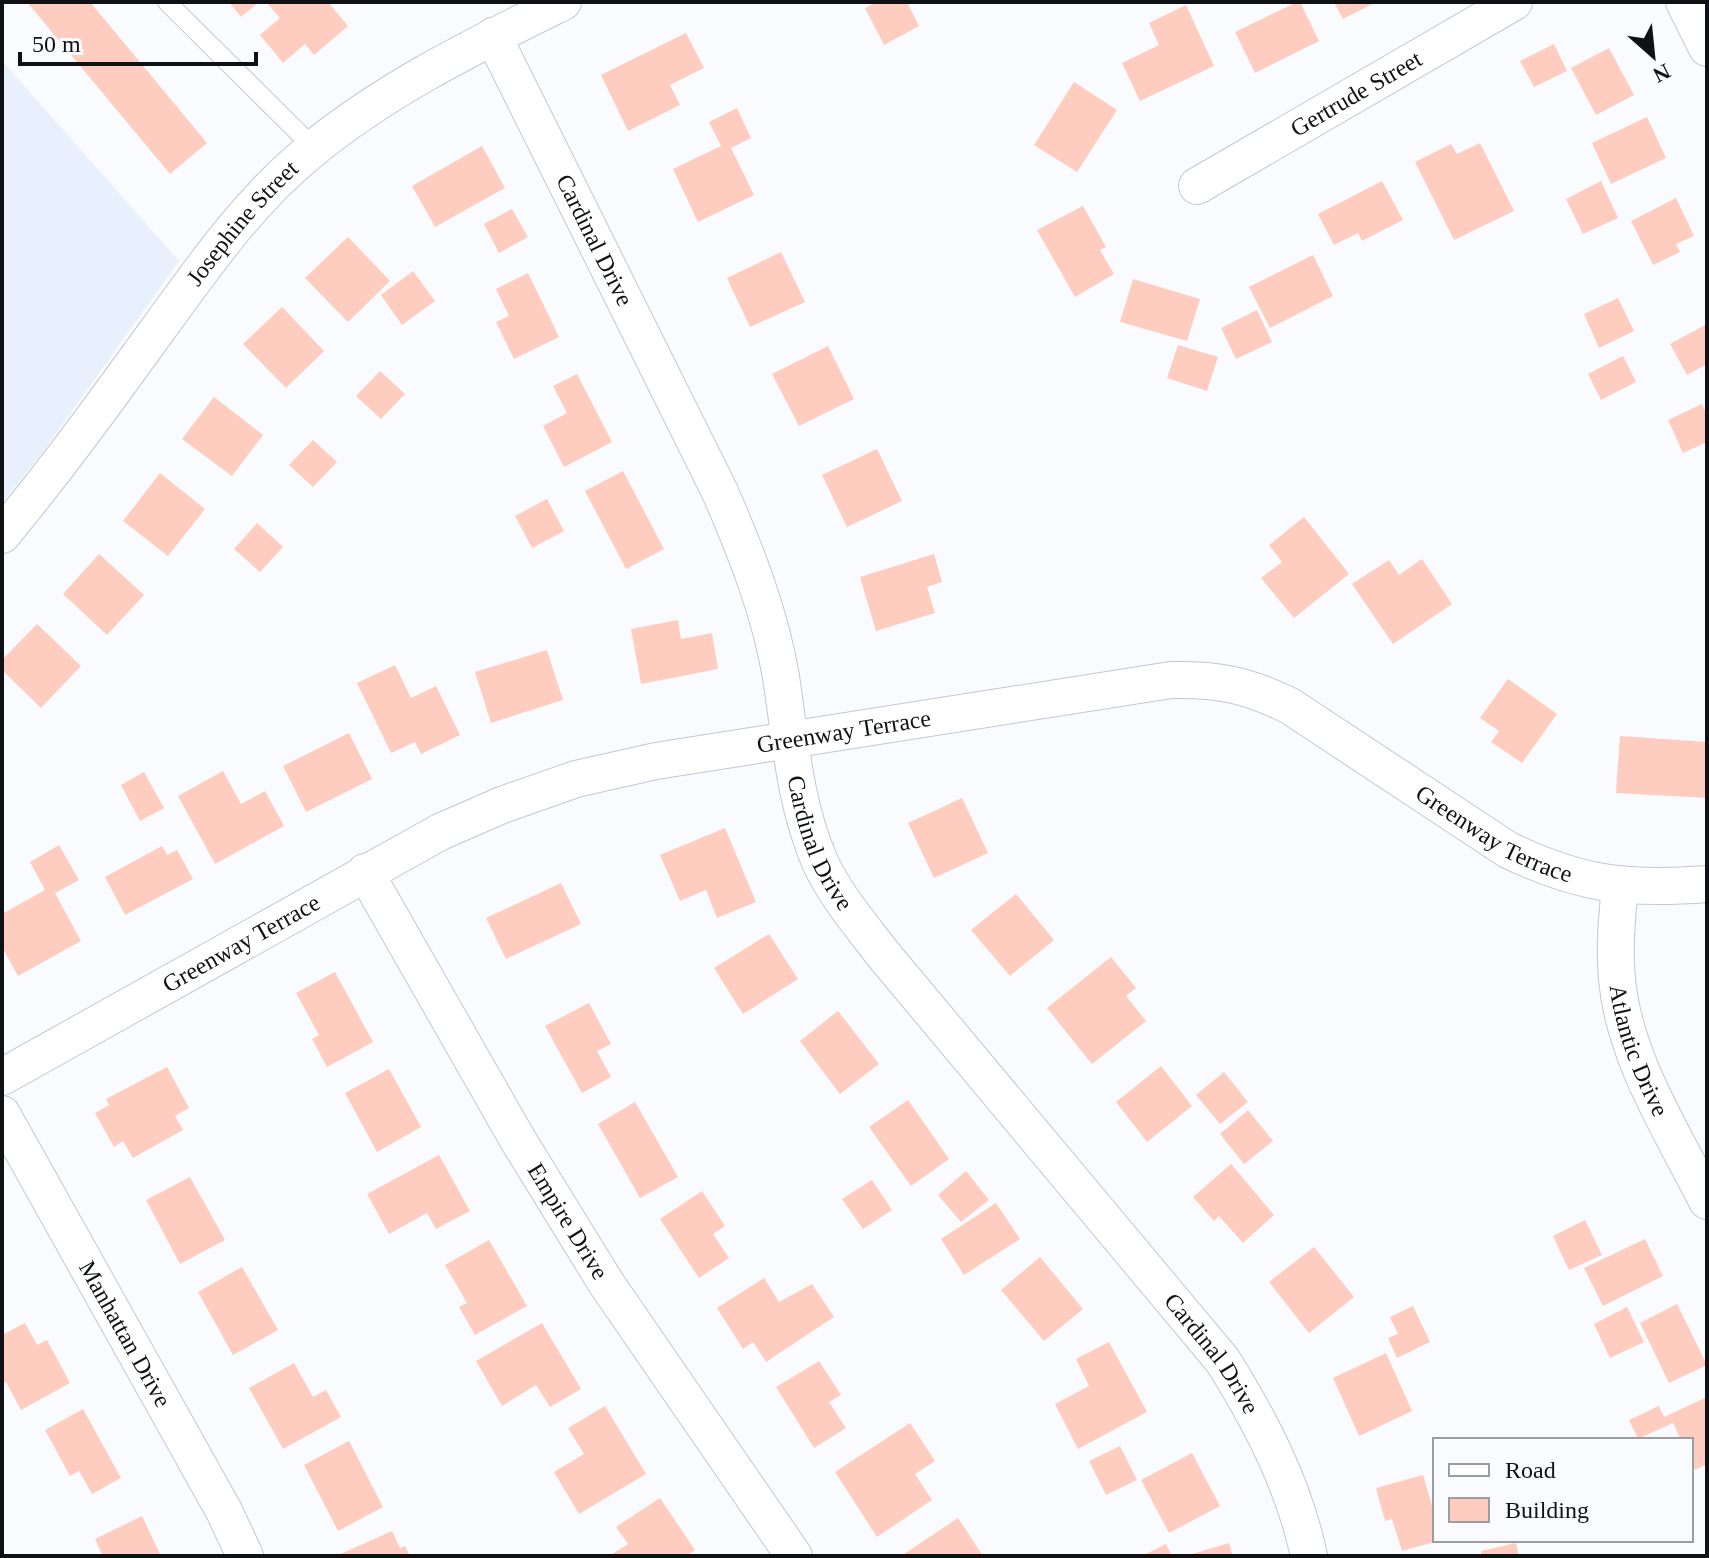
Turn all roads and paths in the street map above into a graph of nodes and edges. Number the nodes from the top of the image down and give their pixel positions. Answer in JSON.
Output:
{"nodes":[{"id":1,"x":167,"y":2,"type":"edge"},
{"id":2,"x":563,"y":2,"type":"edge"},
{"id":3,"x":1514,"y":2,"type":"edge"},
{"id":4,"x":1684,"y":2,"type":"edge"},
{"id":5,"x":524,"y":11,"type":"edge"},
{"id":6,"x":493,"y":36,"type":"junction"},
{"id":7,"x":1707,"y":48,"type":"edge"},
{"id":8,"x":314,"y":148,"type":"junction"},
{"id":9,"x":1197,"y":186,"type":"dead end"},
{"id":10,"x":2,"y":535,"type":"edge"},
{"id":11,"x":788,"y":740,"type":"junction"},
{"id":12,"x":365,"y":872,"type":"junction"},
{"id":13,"x":1707,"y":884,"type":"edge"},
{"id":14,"x":1620,"y":886,"type":"junction"},
{"id":15,"x":2,"y":1077,"type":"edge"},
{"id":16,"x":2,"y":1114,"type":"edge"},
{"id":17,"x":1707,"y":1201,"type":"edge"},
{"id":18,"x":245,"y":1556,"type":"edge"},
{"id":19,"x":794,"y":1556,"type":"edge"},
{"id":20,"x":1309,"y":1556,"type":"edge"}],
"edges":[{"from":1,"to":8,"type":"lane"},
{"from":2,"to":5,"type":"street","name":"Josephine Street"},
{"from":3,"to":9,"type":"street","name":"Gertrude Street"},
{"from":4,"to":7,"type":"street"},
{"from":5,"to":6,"type":"street","name":"Josephine Street"},
{"from":6,"to":8,"type":"street","name":"Josephine Street"},
{"from":6,"to":11,"type":"street","name":"Cardinal Drive"},
{"from":8,"to":10,"type":"street","name":"Josephine Street"},
{"from":11,"to":12,"type":"street","name":"Greenway Terrace"},
{"from":11,"to":14,"type":"street","name":"Greenway Terrace"},
{"from":11,"to":20,"type":"street","name":"Cardinal Drive"},
{"from":12,"to":15,"type":"street","name":"Greenway Terrace"},
{"from":12,"to":19,"type":"street","name":"Empire Drive"},
{"from":13,"to":14,"type":"street","name":"Greenway Terrace"},
{"from":14,"to":17,"type":"street","name":"Atlantic Drive"},
{"from":16,"to":18,"type":"street","name":"Manhattan Drive"}]}
